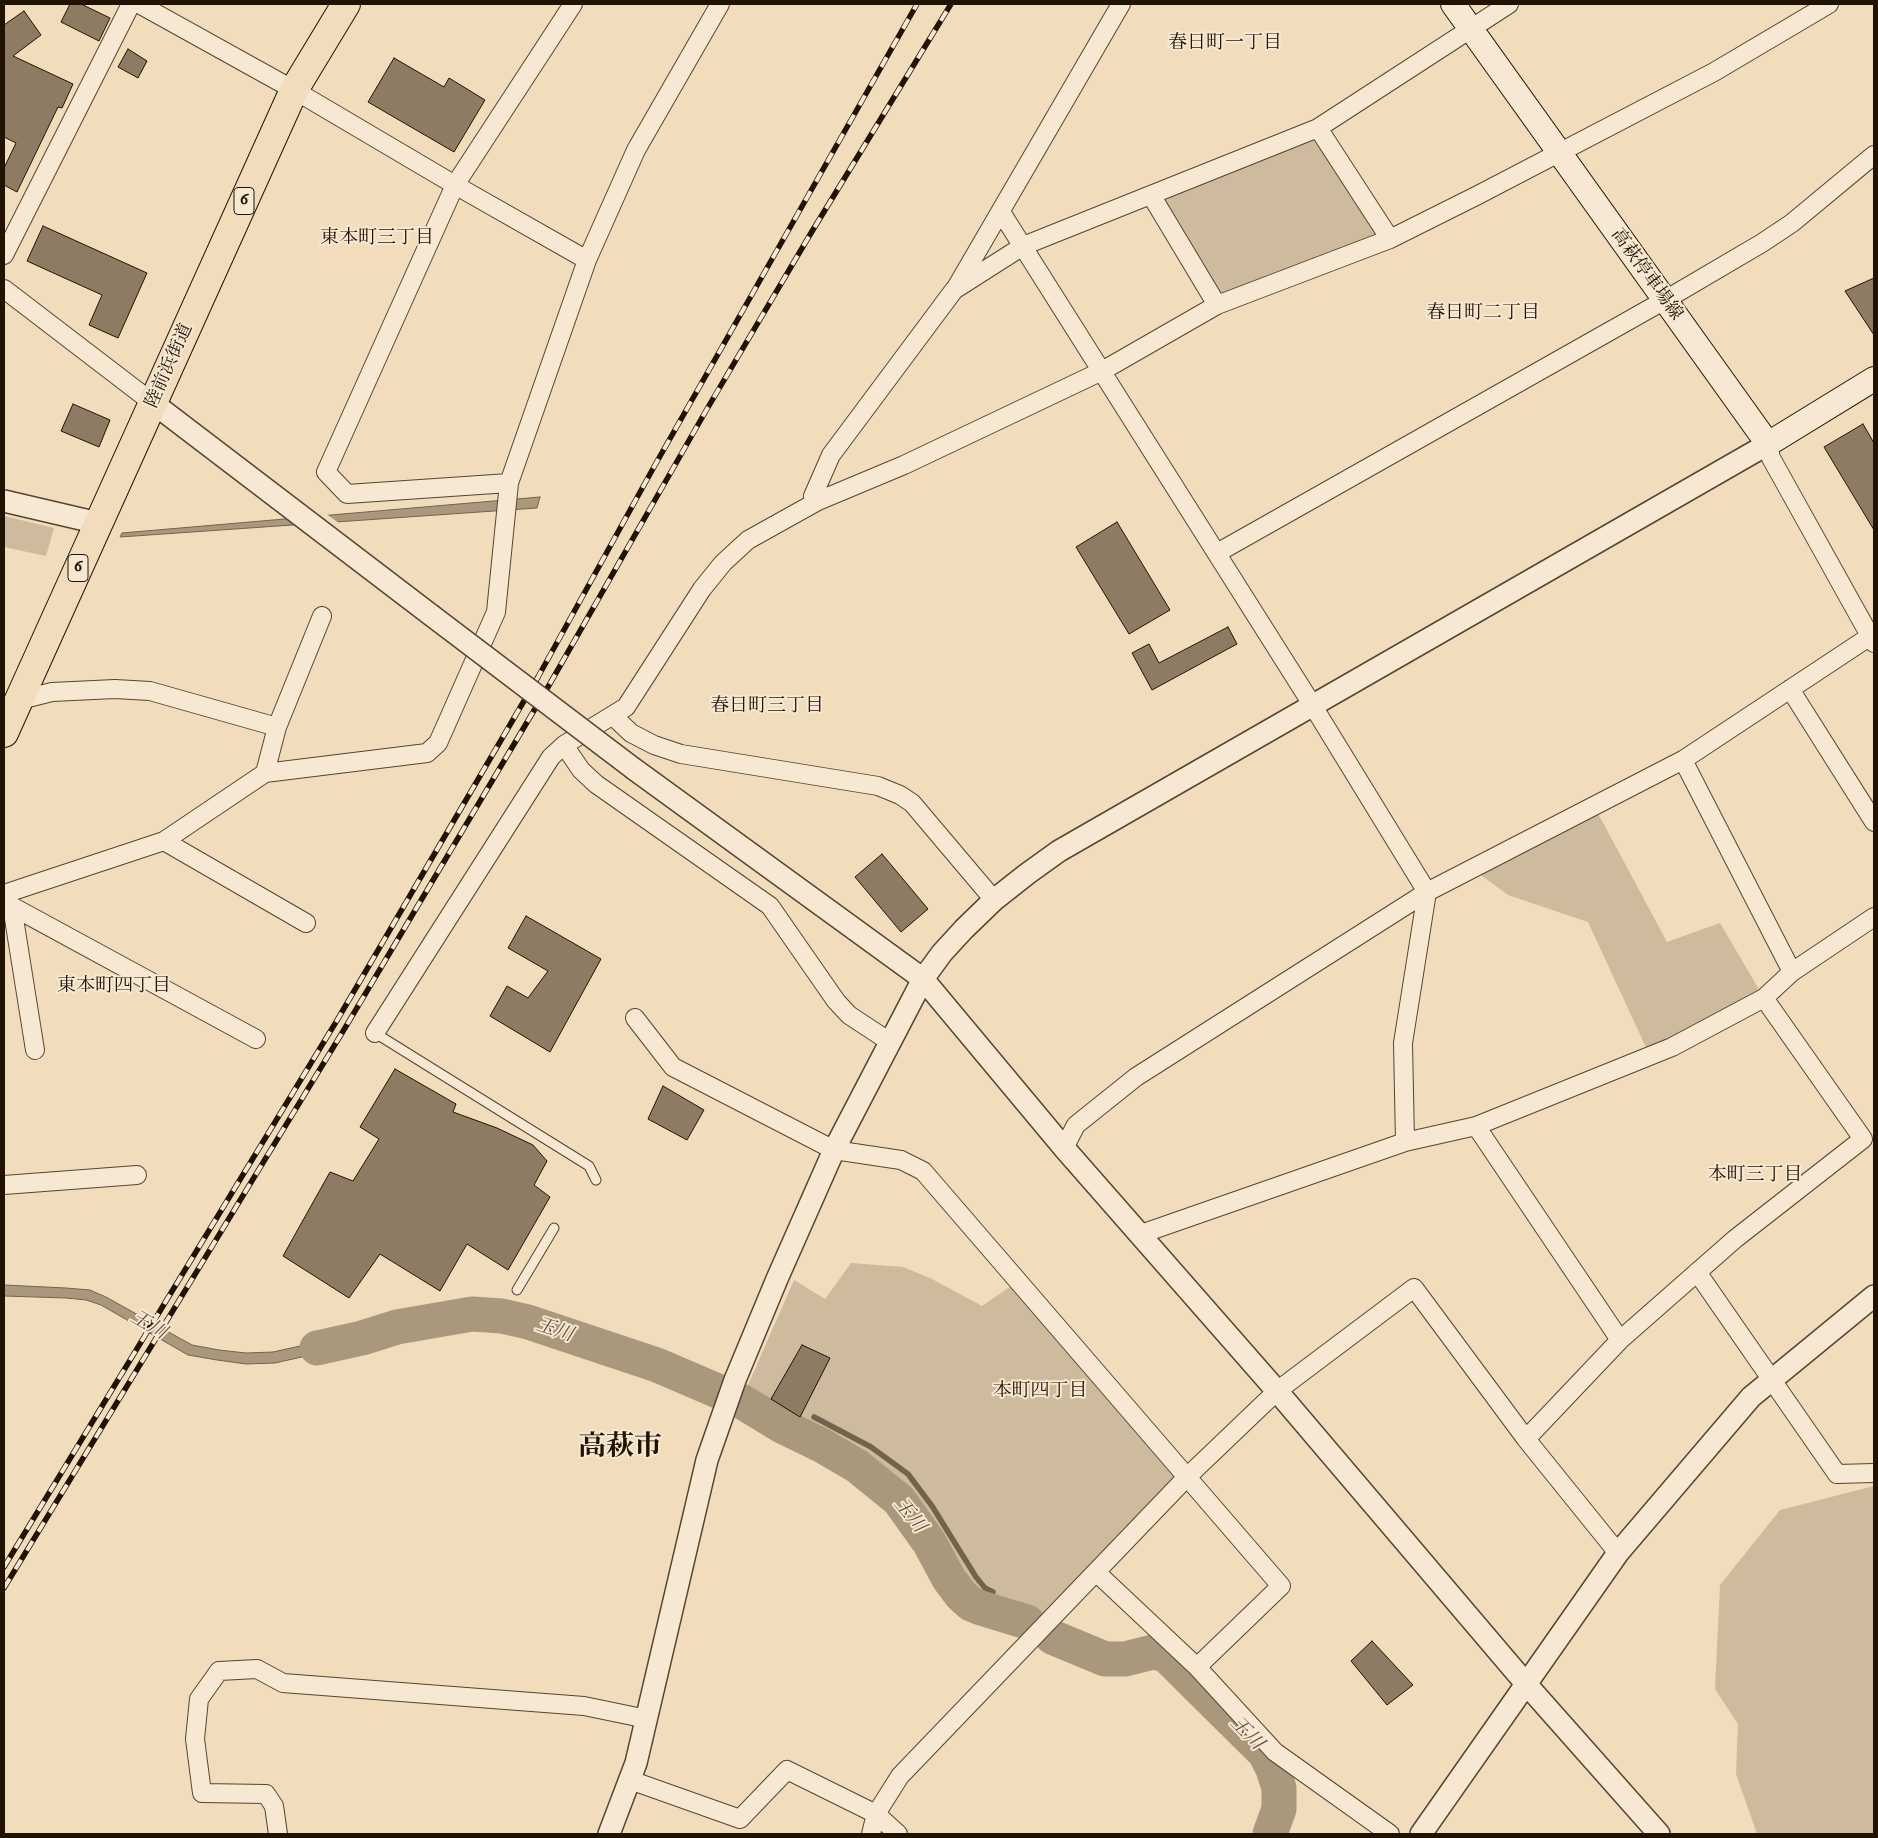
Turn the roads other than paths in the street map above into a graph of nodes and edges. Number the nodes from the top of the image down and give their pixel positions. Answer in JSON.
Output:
{"nodes":[{"id":1,"x":131,"y":4,"type":"edge"},
{"id":2,"x":139,"y":4,"type":"edge"},
{"id":3,"x":346,"y":4,"type":"edge"},
{"id":4,"x":573,"y":4,"type":"edge"},
{"id":5,"x":1121,"y":4,"type":"edge"},
{"id":6,"x":1453,"y":4,"type":"edge"},
{"id":7,"x":1509,"y":4,"type":"edge"},
{"id":8,"x":1829,"y":4,"type":"edge"},
{"id":9,"x":716,"y":5,"type":"edge"},
{"id":10,"x":1471,"y":28,"type":"junction"},
{"id":11,"x":294,"y":90,"type":"junction"},
{"id":12,"x":1318,"y":128,"type":"junction"},
{"id":13,"x":1559,"y":154,"type":"junction"},
{"id":14,"x":1874,"y":155,"type":"edge"},
{"id":15,"x":455,"y":185,"type":"junction"},
{"id":16,"x":1151,"y":195,"type":"junction"},
{"id":17,"x":1001,"y":212,"type":"junction"},
{"id":18,"x":1390,"y":239,"type":"junction"},
{"id":19,"x":1023,"y":246,"type":"junction"},
{"id":20,"x":4,"y":254,"type":"edge"},
{"id":21,"x":587,"y":260,"type":"junction"},
{"id":22,"x":4,"y":289,"type":"edge"},
{"id":23,"x":954,"y":290,"type":"junction"},
{"id":24,"x":1665,"y":300,"type":"junction"},
{"id":25,"x":1217,"y":305,"type":"junction"},
{"id":26,"x":1102,"y":371,"type":"junction"},
{"id":27,"x":1874,"y":379,"type":"edge"},
{"id":28,"x":153,"y":403,"type":"junction"},
{"id":29,"x":1768,"y":444,"type":"junction"},
{"id":30,"x":509,"y":483,"type":"junction"},
{"id":31,"x":4,"y":501,"type":"edge"},
{"id":32,"x":818,"y":501,"type":"junction"},
{"id":33,"x":98,"y":523,"type":"junction"},
{"id":34,"x":1217,"y":553,"type":"junction"},
{"id":35,"x":322,"y":616,"type":"dead end"},
{"id":36,"x":1872,"y":640,"type":"edge"},
{"id":37,"x":1790,"y":690,"type":"junction"},
{"id":38,"x":10,"y":702,"type":"edge"},
{"id":39,"x":1313,"y":706,"type":"junction"},
{"id":40,"x":613,"y":716,"type":"junction"},
{"id":41,"x":278,"y":727,"type":"junction"},
{"id":42,"x":4,"y":733,"type":"edge"},
{"id":43,"x":564,"y":745,"type":"junction"},
{"id":44,"x":1683,"y":760,"type":"junction"},
{"id":45,"x":265,"y":773,"type":"junction"},
{"id":46,"x":1874,"y":822,"type":"edge"},
{"id":47,"x":164,"y":841,"type":"junction"},
{"id":48,"x":1427,"y":892,"type":"junction"},
{"id":49,"x":994,"y":900,"type":"junction"},
{"id":50,"x":7,"y":901,"type":"edge"},
{"id":51,"x":1874,"y":917,"type":"edge"},
{"id":52,"x":306,"y":923,"type":"dead end"},
{"id":53,"x":1792,"y":972,"type":"junction"},
{"id":54,"x":923,"y":980,"type":"junction"},
{"id":55,"x":1764,"y":998,"type":"junction"},
{"id":56,"x":635,"y":1018,"type":"dead end"},
{"id":57,"x":375,"y":1033,"type":"joint"},
{"id":58,"x":256,"y":1040,"type":"dead end"},
{"id":59,"x":890,"y":1042,"type":"junction"},
{"id":60,"x":35,"y":1050,"type":"dead end"},
{"id":61,"x":1476,"y":1126,"type":"junction"},
{"id":62,"x":1405,"y":1142,"type":"junction"},
{"id":63,"x":1064,"y":1148,"type":"junction"},
{"id":64,"x":834,"y":1150,"type":"junction"},
{"id":65,"x":137,"y":1175,"type":"dead end"},
{"id":66,"x":596,"y":1180,"type":"dead end"},
{"id":67,"x":4,"y":1185,"type":"edge"},
{"id":68,"x":554,"y":1228,"type":"dead end"},
{"id":69,"x":1141,"y":1234,"type":"junction"},
{"id":70,"x":1697,"y":1272,"type":"junction"},
{"id":71,"x":517,"y":1290,"type":"dead end"},
{"id":72,"x":1874,"y":1296,"type":"edge"},
{"id":73,"x":1620,"y":1340,"type":"junction"},
{"id":74,"x":1771,"y":1380,"type":"junction"},
{"id":75,"x":1277,"y":1391,"type":"junction"},
{"id":76,"x":1526,"y":1439,"type":"junction"},
{"id":77,"x":1874,"y":1473,"type":"edge"},
{"id":78,"x":1187,"y":1477,"type":"junction"},
{"id":79,"x":1618,"y":1554,"type":"junction"},
{"id":80,"x":1097,"y":1573,"type":"junction"},
{"id":81,"x":1197,"y":1667,"type":"junction"},
{"id":82,"x":1527,"y":1684,"type":"junction"},
{"id":83,"x":647,"y":1718,"type":"junction"},
{"id":84,"x":630,"y":1780,"type":"junction"},
{"id":85,"x":876,"y":1814,"type":"junction"},
{"id":86,"x":278,"y":1834,"type":"edge"},
{"id":87,"x":609,"y":1834,"type":"edge"},
{"id":88,"x":871,"y":1834,"type":"edge"},
{"id":89,"x":898,"y":1834,"type":"edge"},
{"id":90,"x":1390,"y":1834,"type":"edge"},
{"id":91,"x":1421,"y":1834,"type":"edge"},
{"id":92,"x":1659,"y":1834,"type":"edge"}],
"edges":[{"from":1,"to":20,"type":"street"},
{"from":2,"to":11,"type":"street"},
{"from":3,"to":11,"type":"highway","name":"陸前浜街道","number":"6"},
{"from":4,"to":15,"type":"street"},
{"from":5,"to":17,"type":"street"},
{"from":6,"to":10,"type":"main road","name":"高萩停車場線"},
{"from":7,"to":10,"type":"street"},
{"from":8,"to":13,"type":"street"},
{"from":9,"to":21,"type":"street"},
{"from":10,"to":12,"type":"street"},
{"from":10,"to":13,"type":"main road","name":"高萩停車場線"},
{"from":11,"to":15,"type":"street"},
{"from":11,"to":28,"type":"highway","name":"陸前浜街道","number":"6"},
{"from":12,"to":16,"type":"street"},
{"from":12,"to":18,"type":"street"},
{"from":13,"to":18,"type":"street"},
{"from":13,"to":24,"type":"main road","name":"高萩停車場線"},
{"from":14,"to":24,"type":"street"},
{"from":15,"to":21,"type":"street"},
{"from":15,"to":30,"type":"street"},
{"from":16,"to":19,"type":"street"},
{"from":16,"to":25,"type":"street"},
{"from":17,"to":19,"type":"street"},
{"from":17,"to":23,"type":"street"},
{"from":18,"to":25,"type":"street"},
{"from":19,"to":23,"type":"street"},
{"from":19,"to":26,"type":"street"},
{"from":21,"to":30,"type":"street"},
{"from":22,"to":28,"type":"street"},
{"from":23,"to":32,"type":"street"},
{"from":24,"to":29,"type":"main road","name":"高萩停車場線"},
{"from":24,"to":34,"type":"street"},
{"from":25,"to":26,"type":"street"},
{"from":26,"to":32,"type":"street"},
{"from":26,"to":34,"type":"street"},
{"from":27,"to":29,"type":"main road"},
{"from":28,"to":33,"type":"highway","name":"陸前浜街道","number":"6"},
{"from":28,"to":54,"type":"street","bridge":true},
{"from":29,"to":36,"type":"street"},
{"from":29,"to":39,"type":"street"},
{"from":30,"to":45,"type":"street"},
{"from":31,"to":33,"type":"street"},
{"from":32,"to":40,"type":"street"},
{"from":33,"to":38,"type":"highway","name":"陸前浜街道","number":"6"},
{"from":34,"to":39,"type":"street"},
{"from":35,"to":41,"type":"street"},
{"from":36,"to":37,"type":"street"},
{"from":37,"to":44,"type":"street"},
{"from":37,"to":46,"type":"street"},
{"from":38,"to":41,"type":"street"},
{"from":38,"to":42,"type":"highway","name":"陸前浜街道","number":"6"},
{"from":39,"to":48,"type":"street"},
{"from":39,"to":49,"type":"street"},
{"from":40,"to":43,"type":"street"},
{"from":40,"to":49,"type":"street"},
{"from":41,"to":45,"type":"street"},
{"from":43,"to":57,"type":"street"},
{"from":43,"to":59,"type":"street"},
{"from":44,"to":48,"type":"street"},
{"from":44,"to":53,"type":"street"},
{"from":45,"to":47,"type":"street"},
{"from":47,"to":50,"type":"street"},
{"from":47,"to":52,"type":"street"},
{"from":48,"to":62,"type":"street"},
{"from":48,"to":63,"type":"street"},
{"from":49,"to":54,"type":"street"},
{"from":50,"to":58,"type":"street"},
{"from":50,"to":60,"type":"street"},
{"from":51,"to":53,"type":"street"},
{"from":53,"to":55,"type":"street"},
{"from":54,"to":59,"type":"street"},
{"from":54,"to":63,"type":"street"},
{"from":55,"to":61,"type":"street"},
{"from":55,"to":70,"type":"street"},
{"from":56,"to":64,"type":"street"},
{"from":57,"to":66,"type":"lane"},
{"from":59,"to":64,"type":"street"},
{"from":61,"to":62,"type":"street"},
{"from":61,"to":73,"type":"street"},
{"from":62,"to":69,"type":"street"},
{"from":63,"to":69,"type":"street"},
{"from":64,"to":78,"type":"street"},
{"from":64,"to":83,"type":"street"},
{"from":65,"to":67,"type":"street"},
{"from":68,"to":71,"type":"lane"},
{"from":69,"to":75,"type":"street"},
{"from":70,"to":73,"type":"street"},
{"from":70,"to":74,"type":"street"},
{"from":72,"to":74,"type":"street"},
{"from":73,"to":76,"type":"street"},
{"from":74,"to":77,"type":"street"},
{"from":74,"to":79,"type":"street"},
{"from":75,"to":76,"type":"street"},
{"from":75,"to":78,"type":"street"},
{"from":75,"to":82,"type":"street"},
{"from":76,"to":79,"type":"street"},
{"from":78,"to":80,"type":"street"},
{"from":78,"to":81,"type":"street"},
{"from":79,"to":82,"type":"street"},
{"from":80,"to":81,"type":"street"},
{"from":80,"to":85,"type":"street"},
{"from":81,"to":90,"type":"street"},
{"from":82,"to":91,"type":"street"},
{"from":82,"to":92,"type":"street"},
{"from":83,"to":84,"type":"street"},
{"from":83,"to":86,"type":"street"},
{"from":84,"to":85,"type":"street"},
{"from":84,"to":87,"type":"street"},
{"from":85,"to":88,"type":"street"},
{"from":85,"to":89,"type":"street"}]}
